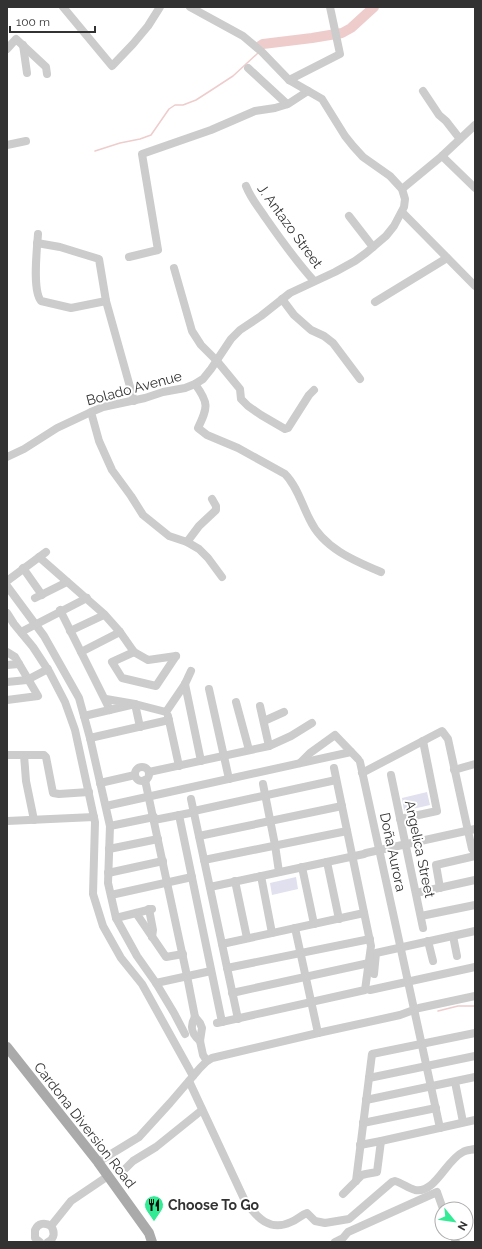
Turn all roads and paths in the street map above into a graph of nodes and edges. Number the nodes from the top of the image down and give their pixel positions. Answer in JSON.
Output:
{"nodes":[{"id":1,"x":63,"y":7,"type":"edge"},
{"id":2,"x":160,"y":7,"type":"edge"},
{"id":3,"x":190,"y":7,"type":"edge"},
{"id":4,"x":330,"y":7,"type":"edge"},
{"id":5,"x":23,"y":45,"type":"junction"},
{"id":6,"x":7,"y":49,"type":"edge"},
{"id":7,"x":248,"y":68,"type":"dead end"},
{"id":8,"x":27,"y":73,"type":"dead end"},
{"id":9,"x":47,"y":74,"type":"dead end"},
{"id":10,"x":289,"y":80,"type":"junction"},
{"id":11,"x":308,"y":91,"type":"junction"},
{"id":12,"x":423,"y":91,"type":"dead end"},
{"id":13,"x":286,"y":104,"type":"junction"},
{"id":14,"x":475,"y":125,"type":"edge"},
{"id":15,"x":460,"y":139,"type":"junction"},
{"id":16,"x":26,"y":141,"type":"dead end"},
{"id":17,"x":7,"y":144,"type":"edge"},
{"id":18,"x":442,"y":156,"type":"junction"},
{"id":19,"x":246,"y":186,"type":"dead end"},
{"id":20,"x":402,"y":188,"type":"junction"},
{"id":21,"x":475,"y":188,"type":"edge"},
{"id":22,"x":402,"y":212,"type":"junction"},
{"id":23,"x":350,"y":216,"type":"dead end"},
{"id":24,"x":38,"y":234,"type":"dead end"},
{"id":25,"x":37,"y":243,"type":"junction"},
{"id":26,"x":373,"y":247,"type":"junction"},
{"id":27,"x":129,"y":257,"type":"dead end"},
{"id":28,"x":447,"y":258,"type":"junction"},
{"id":29,"x":174,"y":268,"type":"dead end"},
{"id":30,"x":314,"y":281,"type":"junction"},
{"id":31,"x":475,"y":286,"type":"edge"},
{"id":32,"x":282,"y":299,"type":"junction"},
{"id":33,"x":106,"y":301,"type":"junction"},
{"id":34,"x":375,"y":302,"type":"dead end"},
{"id":35,"x":217,"y":361,"type":"junction"},
{"id":36,"x":360,"y":379,"type":"dead end"},
{"id":37,"x":195,"y":384,"type":"junction"},
{"id":38,"x":314,"y":390,"type":"dead end"},
{"id":39,"x":134,"y":401,"type":"junction"},
{"id":40,"x":91,"y":412,"type":"junction"},
{"id":41,"x":7,"y":457,"type":"edge"},
{"id":42,"x":212,"y":499,"type":"dead end"},
{"id":43,"x":187,"y":542,"type":"junction"},
{"id":44,"x":24,"y":568,"type":"junction"},
{"id":45,"x":381,"y":572,"type":"dead end"},
{"id":46,"x":222,"y":577,"type":"dead end"},
{"id":47,"x":7,"y":581,"type":"edge"},
{"id":48,"x":68,"y":582,"type":"junction"},
{"id":49,"x":7,"y":586,"type":"edge"},
{"id":50,"x":86,"y":598,"type":"junction"},
{"id":51,"x":60,"y":610,"type":"junction"},
{"id":52,"x":7,"y":613,"type":"edge"},
{"id":53,"x":104,"y":615,"type":"junction"},
{"id":54,"x":35,"y":624,"type":"junction"},
{"id":55,"x":70,"y":631,"type":"junction"},
{"id":56,"x":21,"y":632,"type":"junction"},
{"id":57,"x":120,"y":632,"type":"junction"},
{"id":58,"x":7,"y":652,"type":"edge"},
{"id":59,"x":82,"y":652,"type":"junction"},
{"id":60,"x":134,"y":652,"type":"junction"},
{"id":61,"x":19,"y":664,"type":"junction"},
{"id":62,"x":7,"y":665,"type":"edge"},
{"id":63,"x":48,"y":669,"type":"junction"},
{"id":64,"x":191,"y":671,"type":"dead end"},
{"id":65,"x":27,"y":680,"type":"junction"},
{"id":66,"x":7,"y":682,"type":"edge"},
{"id":67,"x":185,"y":684,"type":"junction"},
{"id":68,"x":209,"y":689,"type":"dead end"},
{"id":69,"x":106,"y":699,"type":"junction"},
{"id":70,"x":7,"y":700,"type":"edge"},
{"id":71,"x":236,"y":702,"type":"dead end"},
{"id":72,"x":135,"y":704,"type":"junction"},
{"id":73,"x":260,"y":706,"type":"dead end"},
{"id":74,"x":110,"y":710,"type":"junction"},
{"id":75,"x":166,"y":712,"type":"junction"},
{"id":76,"x":284,"y":712,"type":"dead end"},
{"id":77,"x":84,"y":716,"type":"junction"},
{"id":78,"x":169,"y":720,"type":"junction"},
{"id":79,"x":264,"y":721,"type":"junction"},
{"id":80,"x":312,"y":723,"type":"dead end"},
{"id":81,"x":140,"y":727,"type":"junction"},
{"id":82,"x":90,"y":738,"type":"junction"},
{"id":83,"x":423,"y":741,"type":"junction"},
{"id":84,"x":270,"y":746,"type":"junction"},
{"id":85,"x":249,"y":750,"type":"junction"},
{"id":86,"x":351,"y":752,"type":"junction"},
{"id":87,"x":7,"y":755,"type":"edge"},
{"id":88,"x":24,"y":755,"type":"junction"},
{"id":89,"x":224,"y":756,"type":"junction"},
{"id":90,"x":201,"y":761,"type":"junction"},
{"id":91,"x":300,"y":764,"type":"junction"},
{"id":92,"x":475,"y":764,"type":"edge"},
{"id":93,"x":180,"y":766,"type":"junction"},
{"id":94,"x":334,"y":768,"type":"dead end"},
{"id":95,"x":454,"y":770,"type":"junction"},
{"id":96,"x":362,"y":774,"type":"junction"},
{"id":97,"x":135,"y":775,"type":"junction"},
{"id":98,"x":391,"y":775,"type":"dead end"},
{"id":99,"x":147,"y":776,"type":"junction"},
{"id":100,"x":229,"y":779,"type":"junction"},
{"id":101,"x":336,"y":780,"type":"junction"},
{"id":102,"x":100,"y":783,"type":"junction"},
{"id":103,"x":263,"y":784,"type":"dead end"},
{"id":104,"x":89,"y":792,"type":"junction"},
{"id":105,"x":265,"y":796,"type":"junction"},
{"id":106,"x":149,"y":797,"type":"junction"},
{"id":107,"x":191,"y":799,"type":"dead end"},
{"id":108,"x":106,"y":806,"type":"junction"},
{"id":109,"x":342,"y":806,"type":"junction"},
{"id":110,"x":192,"y":812,"type":"junction"},
{"id":111,"x":179,"y":815,"type":"junction"},
{"id":112,"x":94,"y":818,"type":"junction"},
{"id":113,"x":154,"y":819,"type":"junction"},
{"id":114,"x":400,"y":819,"type":"junction"},
{"id":115,"x":34,"y":820,"type":"junction"},
{"id":116,"x":7,"y":821,"type":"edge"},
{"id":117,"x":270,"y":821,"type":"junction"},
{"id":118,"x":110,"y":826,"type":"junction"},
{"id":119,"x":471,"y":830,"type":"edge"},
{"id":120,"x":347,"y":831,"type":"junction"},
{"id":121,"x":199,"y":836,"type":"junction"},
{"id":122,"x":158,"y":838,"type":"junction"},
{"id":123,"x":406,"y":844,"type":"junction"},
{"id":124,"x":275,"y":846,"type":"junction"},
{"id":125,"x":109,"y":849,"type":"junction"},
{"id":126,"x":379,"y":850,"type":"junction"},
{"id":127,"x":475,"y":852,"type":"edge"},
{"id":128,"x":352,"y":856,"type":"junction"},
{"id":129,"x":475,"y":856,"type":"edge"},
{"id":130,"x":204,"y":860,"type":"junction"},
{"id":131,"x":163,"y":861,"type":"junction"},
{"id":132,"x":327,"y":862,"type":"junction"},
{"id":133,"x":302,"y":867,"type":"junction"},
{"id":134,"x":279,"y":872,"type":"junction"},
{"id":135,"x":108,"y":873,"type":"junction"},
{"id":136,"x":261,"y":876,"type":"junction"},
{"id":137,"x":192,"y":877,"type":"junction"},
{"id":138,"x":475,"y":880,"type":"edge"},
{"id":139,"x":235,"y":881,"type":"junction"},
{"id":140,"x":167,"y":882,"type":"junction"},
{"id":141,"x":210,"y":887,"type":"junction"},
{"id":142,"x":440,"y":888,"type":"junction"},
{"id":143,"x":416,"y":893,"type":"junction"},
{"id":144,"x":111,"y":895,"type":"junction"},
{"id":145,"x":475,"y":905,"type":"edge"},
{"id":146,"x":136,"y":913,"type":"junction"},
{"id":147,"x":364,"y":913,"type":"junction"},
{"id":148,"x":421,"y":916,"type":"junction"},
{"id":149,"x":116,"y":918,"type":"junction"},
{"id":150,"x":339,"y":919,"type":"junction"},
{"id":151,"x":314,"y":924,"type":"junction"},
{"id":152,"x":295,"y":928,"type":"junction"},
{"id":153,"x":424,"y":928,"type":"dead end"},
{"id":154,"x":475,"y":931,"type":"edge"},
{"id":155,"x":272,"y":933,"type":"junction"},
{"id":156,"x":453,"y":936,"type":"junction"},
{"id":157,"x":152,"y":937,"type":"junction"},
{"id":158,"x":247,"y":938,"type":"junction"},
{"id":159,"x":370,"y":939,"type":"junction"},
{"id":160,"x":428,"y":941,"type":"junction"},
{"id":161,"x":222,"y":944,"type":"junction"},
{"id":162,"x":400,"y":947,"type":"junction"},
{"id":163,"x":300,"y":952,"type":"junction"},
{"id":164,"x":183,"y":954,"type":"junction"},
{"id":165,"x":457,"y":956,"type":"dead end"},
{"id":166,"x":433,"y":962,"type":"dead end"},
{"id":167,"x":369,"y":963,"type":"junction"},
{"id":168,"x":475,"y":966,"type":"edge"},
{"id":169,"x":227,"y":968,"type":"junction"},
{"id":170,"x":211,"y":971,"type":"junction"},
{"id":171,"x":374,"y":974,"type":"dead end"},
{"id":172,"x":187,"y":976,"type":"junction"},
{"id":173,"x":305,"y":977,"type":"junction"},
{"id":174,"x":408,"y":981,"type":"junction"},
{"id":175,"x":156,"y":983,"type":"junction"},
{"id":176,"x":370,"y":990,"type":"dead end"},
{"id":177,"x":232,"y":993,"type":"junction"},
{"id":178,"x":475,"y":996,"type":"edge"},
{"id":179,"x":311,"y":1002,"type":"junction"},
{"id":180,"x":415,"y":1010,"type":"junction"},
{"id":181,"x":238,"y":1019,"type":"junction"},
{"id":182,"x":318,"y":1033,"type":"junction"},
{"id":183,"x":475,"y":1033,"type":"edge"},
{"id":184,"x":185,"y":1034,"type":"dead end"},
{"id":185,"x":422,"y":1044,"type":"junction"},
{"id":186,"x":7,"y":1047,"type":"edge"},
{"id":187,"x":475,"y":1056,"type":"edge"},
{"id":188,"x":206,"y":1061,"type":"junction"},
{"id":189,"x":427,"y":1067,"type":"junction"},
{"id":190,"x":475,"y":1077,"type":"edge"},
{"id":191,"x":191,"y":1078,"type":"junction"},
{"id":192,"x":368,"y":1078,"type":"junction"},
{"id":193,"x":454,"y":1082,"type":"junction"},
{"id":194,"x":432,"y":1087,"type":"junction"},
{"id":195,"x":366,"y":1100,"type":"junction"},
{"id":196,"x":436,"y":1108,"type":"junction"},
{"id":197,"x":202,"y":1110,"type":"junction"},
{"id":198,"x":475,"y":1120,"type":"edge"},
{"id":199,"x":463,"y":1122,"type":"junction"},
{"id":200,"x":363,"y":1123,"type":"junction"},
{"id":201,"x":440,"y":1128,"type":"junction"},
{"id":202,"x":381,"y":1141,"type":"junction"},
{"id":203,"x":360,"y":1145,"type":"junction"},
{"id":204,"x":475,"y":1149,"type":"edge"},
{"id":205,"x":98,"y":1162,"type":"junction"},
{"id":206,"x":122,"y":1172,"type":"dead end"},
{"id":207,"x":108,"y":1176,"type":"junction"},
{"id":208,"x":356,"y":1182,"type":"junction"},
{"id":209,"x":343,"y":1194,"type":"dead end"},
{"id":210,"x":440,"y":1201,"type":"edge"},
{"id":211,"x":51,"y":1226,"type":"junction"},
{"id":212,"x":344,"y":1240,"type":"edge"},
{"id":213,"x":40,"y":1242,"type":"edge"},
{"id":214,"x":48,"y":1242,"type":"edge"},
{"id":215,"x":152,"y":1242,"type":"edge"},
{"id":216,"x":335,"y":1242,"type":"edge"}],
"edges":[{"from":1,"to":2,"type":"street"},
{"from":3,"to":10,"type":"street"},
{"from":4,"to":10,"type":"street"},
{"from":5,"to":6,"type":"street"},
{"from":5,"to":8,"type":"street"},
{"from":5,"to":9,"type":"street"},
{"from":7,"to":13,"type":"street"},
{"from":10,"to":11,"type":"street"},
{"from":11,"to":13,"type":"street"},
{"from":11,"to":20,"type":"street"},
{"from":12,"to":15,"type":"street"},
{"from":13,"to":27,"type":"street"},
{"from":14,"to":15,"type":"street"},
{"from":15,"to":18,"type":"street"},
{"from":16,"to":17,"type":"street"},
{"from":18,"to":20,"type":"street"},
{"from":18,"to":21,"type":"street"},
{"from":19,"to":30,"type":"street","name":"J. Antazo Street"},
{"from":20,"to":22,"type":"street","name":"Bolado Avenue"},
{"from":22,"to":26,"type":"street","name":"Bolado Avenue"},
{"from":22,"to":28,"type":"street"},
{"from":23,"to":26,"type":"street"},
{"from":24,"to":25,"type":"street"},
{"from":25,"to":33,"type":"street"},
{"from":25,"to":33,"type":"street"},
{"from":26,"to":30,"type":"street","name":"Bolado Avenue"},
{"from":28,"to":31,"type":"street"},
{"from":28,"to":34,"type":"street"},
{"from":29,"to":35,"type":"street"},
{"from":30,"to":32,"type":"street","name":"Bolado Avenue"},
{"from":32,"to":35,"type":"street","name":"Bolado Avenue"},
{"from":32,"to":36,"type":"street"},
{"from":33,"to":39,"type":"street"},
{"from":35,"to":37,"type":"street","name":"Bolado Avenue"},
{"from":35,"to":38,"type":"street"},
{"from":37,"to":39,"type":"street","name":"Bolado Avenue"},
{"from":37,"to":45,"type":"street"},
{"from":39,"to":40,"type":"street","name":"Bolado Avenue"},
{"from":40,"to":41,"type":"street","name":"Bolado Avenue"},
{"from":40,"to":43,"type":"street"},
{"from":42,"to":43,"type":"street"},
{"from":43,"to":46,"type":"street"},
{"from":44,"to":47,"type":"street"},
{"from":44,"to":48,"type":"street"},
{"from":44,"to":48,"type":"street"},
{"from":48,"to":50,"type":"street"},
{"from":49,"to":54,"type":"street"},
{"from":50,"to":51,"type":"street"},
{"from":50,"to":53,"type":"street"},
{"from":51,"to":54,"type":"street"},
{"from":51,"to":55,"type":"street"},
{"from":52,"to":56,"type":"street"},
{"from":53,"to":55,"type":"street"},
{"from":53,"to":57,"type":"street"},
{"from":54,"to":56,"type":"street"},
{"from":54,"to":77,"type":"street"},
{"from":55,"to":59,"type":"street"},
{"from":56,"to":63,"type":"street"},
{"from":57,"to":59,"type":"street"},
{"from":57,"to":60,"type":"street"},
{"from":58,"to":61,"type":"street"},
{"from":59,"to":69,"type":"street"},
{"from":60,"to":60,"type":"street"},
{"from":61,"to":62,"type":"street"},
{"from":61,"to":65,"type":"street"},
{"from":63,"to":65,"type":"street"},
{"from":63,"to":104,"type":"street"},
{"from":64,"to":67,"type":"street"},
{"from":65,"to":66,"type":"street"},
{"from":65,"to":70,"type":"street"},
{"from":67,"to":75,"type":"street"},
{"from":67,"to":90,"type":"street"},
{"from":68,"to":89,"type":"street"},
{"from":69,"to":72,"type":"street"},
{"from":69,"to":74,"type":"street"},
{"from":71,"to":85,"type":"street"},
{"from":72,"to":74,"type":"street"},
{"from":72,"to":75,"type":"street"},
{"from":72,"to":81,"type":"street"},
{"from":73,"to":79,"type":"street"},
{"from":74,"to":77,"type":"street"},
{"from":75,"to":78,"type":"street"},
{"from":76,"to":79,"type":"street"},
{"from":77,"to":82,"type":"street"},
{"from":78,"to":81,"type":"street"},
{"from":78,"to":93,"type":"street"},
{"from":79,"to":84,"type":"street"},
{"from":80,"to":84,"type":"street"},
{"from":81,"to":82,"type":"street"},
{"from":82,"to":102,"type":"street"},
{"from":83,"to":95,"type":"street"},
{"from":83,"to":96,"type":"street"},
{"from":83,"to":114,"type":"street"},
{"from":84,"to":85,"type":"street"},
{"from":85,"to":89,"type":"street"},
{"from":86,"to":91,"type":"street"},
{"from":86,"to":91,"type":"street"},
{"from":86,"to":96,"type":"street","name":"Doña Aurora"},
{"from":87,"to":88,"type":"street"},
{"from":88,"to":104,"type":"street"},
{"from":88,"to":115,"type":"street"},
{"from":89,"to":90,"type":"street"},
{"from":89,"to":100,"type":"street"},
{"from":90,"to":93,"type":"street"},
{"from":91,"to":100,"type":"street"},
{"from":92,"to":95,"type":"street"},
{"from":93,"to":99,"type":"street"},
{"from":94,"to":101,"type":"street"},
{"from":95,"to":119,"type":"street"},
{"from":96,"to":126,"type":"street","name":"Doña Aurora"},
{"from":97,"to":99,"type":"street"},
{"from":97,"to":99,"type":"street"},
{"from":97,"to":102,"type":"street"},
{"from":98,"to":114,"type":"street","name":"Angelica Street"},
{"from":99,"to":106,"type":"street"},
{"from":100,"to":106,"type":"street"},
{"from":101,"to":105,"type":"street"},
{"from":101,"to":109,"type":"street"},
{"from":102,"to":108,"type":"street"},
{"from":103,"to":105,"type":"street"},
{"from":104,"to":112,"type":"street"},
{"from":105,"to":110,"type":"street"},
{"from":105,"to":117,"type":"street"},
{"from":106,"to":108,"type":"street"},
{"from":106,"to":113,"type":"street"},
{"from":107,"to":110,"type":"street"},
{"from":108,"to":118,"type":"street"},
{"from":109,"to":117,"type":"street"},
{"from":109,"to":120,"type":"street"},
{"from":110,"to":111,"type":"street"},
{"from":110,"to":121,"type":"street"},
{"from":111,"to":113,"type":"street"},
{"from":111,"to":137,"type":"street"},
{"from":112,"to":115,"type":"street"},
{"from":112,"to":191,"type":"street"},
{"from":113,"to":118,"type":"street"},
{"from":113,"to":122,"type":"street"},
{"from":114,"to":123,"type":"street","name":"Angelica Street"},
{"from":115,"to":116,"type":"street"},
{"from":117,"to":121,"type":"street"},
{"from":117,"to":124,"type":"street"},
{"from":118,"to":125,"type":"street"},
{"from":119,"to":123,"type":"street"},
{"from":119,"to":127,"type":"street"},
{"from":120,"to":124,"type":"street"},
{"from":120,"to":128,"type":"street"},
{"from":121,"to":130,"type":"street"},
{"from":122,"to":125,"type":"street"},
{"from":122,"to":131,"type":"street"},
{"from":123,"to":126,"type":"street"},
{"from":123,"to":143,"type":"street","name":"Angelica Street"},
{"from":124,"to":130,"type":"street"},
{"from":124,"to":134,"type":"street"},
{"from":125,"to":135,"type":"street"},
{"from":126,"to":128,"type":"street"},
{"from":126,"to":162,"type":"street","name":"Doña Aurora"},
{"from":128,"to":132,"type":"street"},
{"from":128,"to":147,"type":"street"},
{"from":129,"to":142,"type":"street"},
{"from":130,"to":141,"type":"street"},
{"from":131,"to":135,"type":"street"},
{"from":131,"to":140,"type":"street"},
{"from":132,"to":133,"type":"street"},
{"from":132,"to":150,"type":"street"},
{"from":133,"to":134,"type":"street"},
{"from":133,"to":151,"type":"street"},
{"from":134,"to":136,"type":"street"},
{"from":135,"to":144,"type":"street"},
{"from":136,"to":139,"type":"street"},
{"from":136,"to":155,"type":"street"},
{"from":137,"to":140,"type":"street"},
{"from":137,"to":170,"type":"street"},
{"from":138,"to":142,"type":"street"},
{"from":139,"to":141,"type":"street"},
{"from":139,"to":158,"type":"street"},
{"from":140,"to":144,"type":"street"},
{"from":140,"to":164,"type":"street"},
{"from":141,"to":161,"type":"street"},
{"from":142,"to":143,"type":"street"},
{"from":143,"to":148,"type":"street","name":"Angelica Street"},
{"from":144,"to":149,"type":"street"},
{"from":145,"to":148,"type":"street"},
{"from":146,"to":149,"type":"street"},
{"from":146,"to":157,"type":"street"},
{"from":146,"to":157,"type":"street"},
{"from":147,"to":150,"type":"street"},
{"from":147,"to":159,"type":"street"},
{"from":148,"to":153,"type":"street","name":"Angelica Street"},
{"from":149,"to":175,"type":"street"},
{"from":150,"to":151,"type":"street"},
{"from":151,"to":152,"type":"street"},
{"from":152,"to":155,"type":"street"},
{"from":152,"to":163,"type":"street"},
{"from":154,"to":156,"type":"street"},
{"from":155,"to":158,"type":"street"},
{"from":156,"to":160,"type":"street"},
{"from":156,"to":165,"type":"street"},
{"from":157,"to":164,"type":"street"},
{"from":158,"to":161,"type":"street"},
{"from":159,"to":163,"type":"street"},
{"from":159,"to":167,"type":"street"},
{"from":160,"to":162,"type":"street"},
{"from":160,"to":166,"type":"street"},
{"from":161,"to":169,"type":"street"},
{"from":162,"to":171,"type":"street"},
{"from":162,"to":174,"type":"street","name":"Doña Aurora"},
{"from":163,"to":169,"type":"street"},
{"from":163,"to":173,"type":"street"},
{"from":164,"to":172,"type":"street"},
{"from":167,"to":173,"type":"street"},
{"from":167,"to":179,"type":"street"},
{"from":168,"to":174,"type":"street"},
{"from":169,"to":177,"type":"street"},
{"from":170,"to":172,"type":"street"},
{"from":170,"to":181,"type":"street"},
{"from":172,"to":175,"type":"street"},
{"from":172,"to":188,"type":"street"},
{"from":173,"to":177,"type":"street"},
{"from":173,"to":179,"type":"street"},
{"from":174,"to":176,"type":"street"},
{"from":174,"to":180,"type":"street","name":"Doña Aurora"},
{"from":175,"to":184,"type":"street"},
{"from":177,"to":181,"type":"street"},
{"from":178,"to":180,"type":"street"},
{"from":179,"to":181,"type":"street"},
{"from":179,"to":182,"type":"street"},
{"from":180,"to":182,"type":"street"},
{"from":180,"to":185,"type":"street","name":"Doña Aurora"},
{"from":182,"to":188,"type":"street"},
{"from":183,"to":185,"type":"street"},
{"from":185,"to":189,"type":"street","name":"Doña Aurora"},
{"from":185,"to":192,"type":"street"},
{"from":186,"to":205,"type":"main road","name":"Cardona Diversion Road"},
{"from":187,"to":189,"type":"street"},
{"from":188,"to":191,"type":"street"},
{"from":189,"to":192,"type":"street"},
{"from":189,"to":194,"type":"street","name":"Doña Aurora"},
{"from":190,"to":193,"type":"street"},
{"from":191,"to":197,"type":"street"},
{"from":191,"to":205,"type":"street"},
{"from":192,"to":195,"type":"street"},
{"from":193,"to":194,"type":"street"},
{"from":193,"to":199,"type":"street"},
{"from":194,"to":195,"type":"street"},
{"from":194,"to":196,"type":"street","name":"Doña Aurora"},
{"from":195,"to":200,"type":"street"},
{"from":196,"to":200,"type":"street"},
{"from":196,"to":201,"type":"street","name":"Doña Aurora"},
{"from":197,"to":204,"type":"street"},
{"from":197,"to":206,"type":"street"},
{"from":198,"to":199,"type":"street"},
{"from":199,"to":201,"type":"street"},
{"from":200,"to":203,"type":"street"},
{"from":201,"to":202,"type":"street"},
{"from":202,"to":203,"type":"street"},
{"from":202,"to":208,"type":"street"},
{"from":203,"to":208,"type":"street"},
{"from":205,"to":207,"type":"main road","name":"Cardona Diversion Road"},
{"from":207,"to":211,"type":"street"},
{"from":207,"to":215,"type":"main road","name":"Cardona Diversion Road"},
{"from":208,"to":209,"type":"street"},
{"from":210,"to":212,"type":"street"},
{"from":211,"to":213,"type":"street"},
{"from":211,"to":214,"type":"street"},
{"from":212,"to":216,"type":"street"}]}
